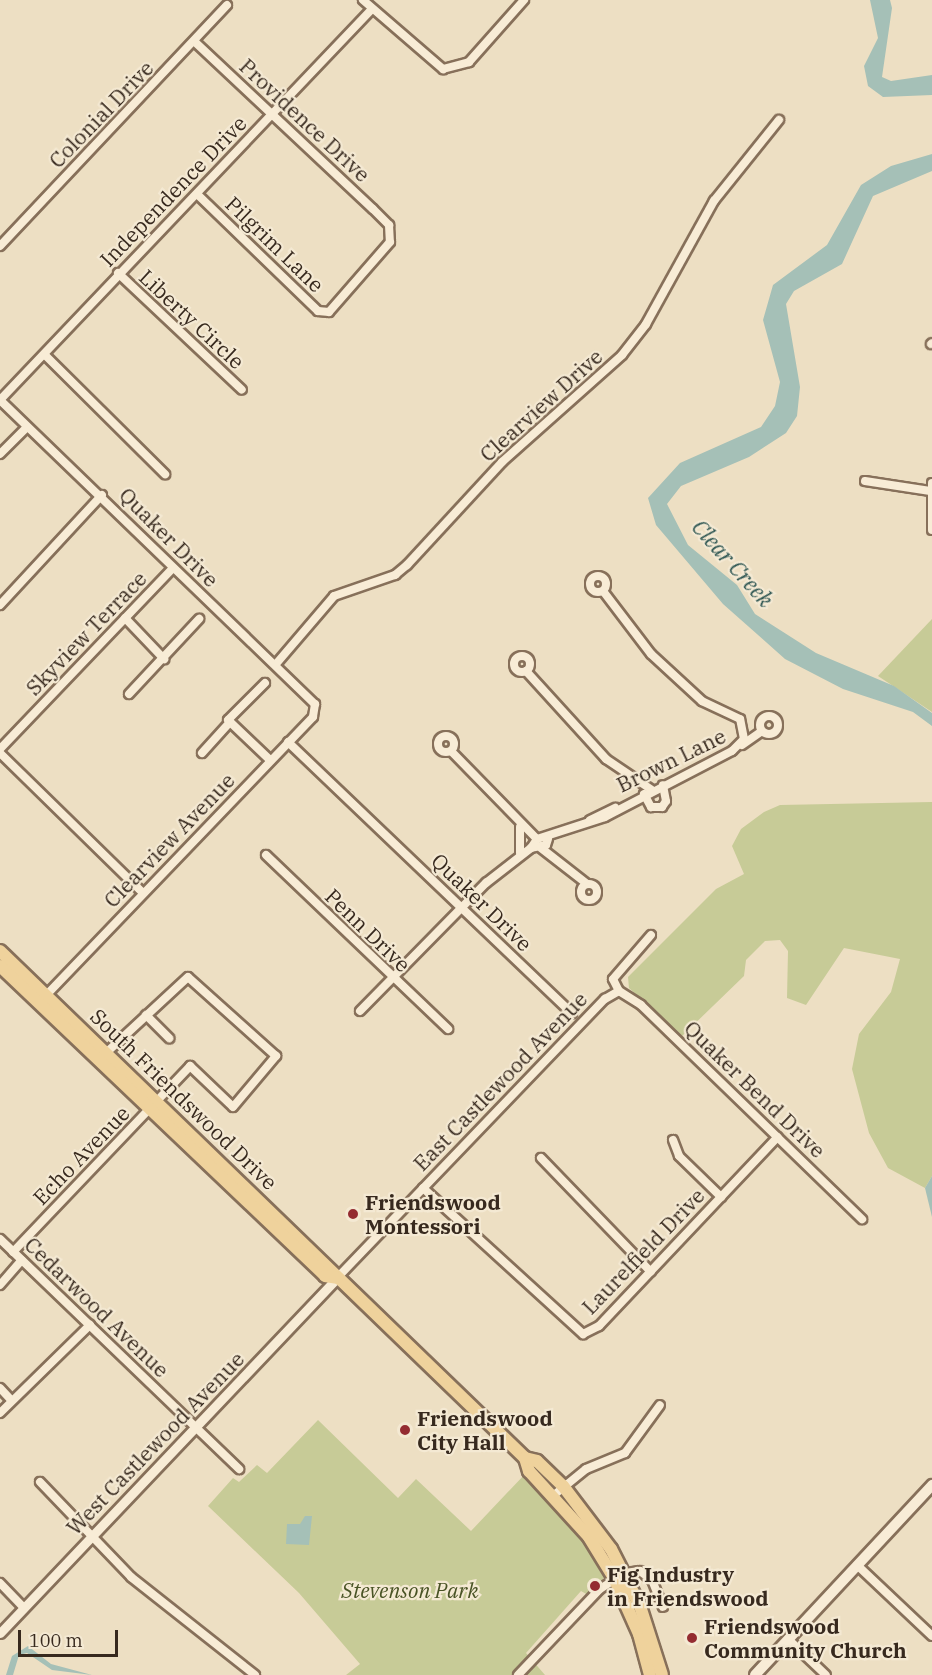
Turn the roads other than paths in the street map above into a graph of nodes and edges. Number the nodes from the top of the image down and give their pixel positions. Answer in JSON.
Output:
{"nodes":[{"id":1,"x":363,"y":0,"type":"edge"},
{"id":2,"x":524,"y":0,"type":"edge"},
{"id":3,"x":227,"y":5,"type":"dead end"},
{"id":4,"x":372,"y":9,"type":"junction"},
{"id":5,"x":195,"y":42,"type":"junction"},
{"id":6,"x":274,"y":113,"type":"junction"},
{"id":7,"x":779,"y":120,"type":"dead end"},
{"id":8,"x":198,"y":195,"type":"junction"},
{"id":9,"x":389,"y":226,"type":"joint"},
{"id":10,"x":0,"y":246,"type":"edge"},
{"id":11,"x":118,"y":273,"type":"junction"},
{"id":12,"x":46,"y":356,"type":"junction"},
{"id":13,"x":242,"y":390,"type":"dead end"},
{"id":14,"x":0,"y":400,"type":"edge"},
{"id":15,"x":26,"y":428,"type":"junction"},
{"id":16,"x":0,"y":454,"type":"edge"},
{"id":17,"x":165,"y":474,"type":"dead end"},
{"id":18,"x":865,"y":481,"type":"dead end"},
{"id":19,"x":931,"y":487,"type":"edge"},
{"id":20,"x":102,"y":495,"type":"junction"},
{"id":21,"x":932,"y":530,"type":"edge"},
{"id":22,"x":173,"y":568,"type":"junction"},
{"id":23,"x":603,"y":591,"type":"dead end"},
{"id":24,"x":0,"y":605,"type":"edge"},
{"id":25,"x":125,"y":618,"type":"junction"},
{"id":26,"x":199,"y":619,"type":"dead end"},
{"id":27,"x":164,"y":658,"type":"junction"},
{"id":28,"x":276,"y":664,"type":"junction"},
{"id":29,"x":526,"y":671,"type":"dead end"},
{"id":30,"x":266,"y":683,"type":"dead end"},
{"id":31,"x":129,"y":694,"type":"dead end"},
{"id":32,"x":313,"y":698,"type":"joint"},
{"id":33,"x":230,"y":722,"type":"junction"},
{"id":34,"x":743,"y":724,"type":"junction"},
{"id":35,"x":288,"y":742,"type":"junction"},
{"id":36,"x":742,"y":745,"type":"junction"},
{"id":37,"x":0,"y":751,"type":"edge"},
{"id":38,"x":452,"y":751,"type":"dead end"},
{"id":39,"x":202,"y":753,"type":"dead end"},
{"id":40,"x":270,"y":760,"type":"junction"},
{"id":41,"x":630,"y":779,"type":"junction"},
{"id":42,"x":663,"y":785,"type":"junction"},
{"id":43,"x":652,"y":790,"type":"junction"},
{"id":44,"x":644,"y":794,"type":"junction"},
{"id":45,"x":632,"y":799,"type":"junction"},
{"id":46,"x":519,"y":825,"type":"junction"},
{"id":47,"x":537,"y":839,"type":"junction"},
{"id":48,"x":548,"y":839,"type":"junction"},
{"id":49,"x":531,"y":848,"type":"junction"},
{"id":50,"x":541,"y":848,"type":"junction"},
{"id":51,"x":520,"y":853,"type":"junction"},
{"id":52,"x":266,"y":855,"type":"dead end"},
{"id":53,"x":587,"y":884,"type":"dead end"},
{"id":54,"x":143,"y":893,"type":"junction"},
{"id":55,"x":462,"y":908,"type":"junction"},
{"id":56,"x":651,"y":935,"type":"dead end"},
{"id":57,"x":0,"y":951,"type":"edge"},
{"id":58,"x":0,"y":966,"type":"edge"},
{"id":59,"x":392,"y":980,"type":"junction"},
{"id":60,"x":618,"y":991,"type":"junction"},
{"id":61,"x":43,"y":999,"type":"junction"},
{"id":62,"x":360,"y":1011,"type":"dead end"},
{"id":63,"x":572,"y":1013,"type":"dead end"},
{"id":64,"x":146,"y":1015,"type":"junction"},
{"id":65,"x":448,"y":1029,"type":"dead end"},
{"id":66,"x":169,"y":1038,"type":"dead end"},
{"id":67,"x":107,"y":1052,"type":"junction"},
{"id":68,"x":153,"y":1104,"type":"junction"},
{"id":69,"x":778,"y":1137,"type":"junction"},
{"id":70,"x":673,"y":1140,"type":"dead end"},
{"id":71,"x":541,"y":1158,"type":"dead end"},
{"id":72,"x":423,"y":1188,"type":"junction"},
{"id":73,"x":722,"y":1197,"type":"junction"},
{"id":74,"x":862,"y":1219,"type":"dead end"},
{"id":75,"x":0,"y":1239,"type":"edge"},
{"id":76,"x":13,"y":1252,"type":"junction"},
{"id":77,"x":22,"y":1260,"type":"junction"},
{"id":78,"x":651,"y":1272,"type":"junction"},
{"id":79,"x":337,"y":1278,"type":"junction"},
{"id":80,"x":0,"y":1285,"type":"edge"},
{"id":81,"x":90,"y":1325,"type":"junction"},
{"id":82,"x":0,"y":1388,"type":"edge"},
{"id":83,"x":11,"y":1400,"type":"junction"},
{"id":84,"x":660,"y":1406,"type":"dead end"},
{"id":85,"x":0,"y":1413,"type":"edge"},
{"id":86,"x":195,"y":1427,"type":"junction"},
{"id":87,"x":239,"y":1468,"type":"dead end"},
{"id":88,"x":40,"y":1482,"type":"dead end"},
{"id":89,"x":932,"y":1485,"type":"edge"},
{"id":90,"x":558,"y":1491,"type":"junction"},
{"id":91,"x":92,"y":1536,"type":"junction"},
{"id":92,"x":857,"y":1565,"type":"junction"},
{"id":93,"x":619,"y":1575,"type":"junction"},
{"id":94,"x":0,"y":1583,"type":"edge"},
{"id":95,"x":663,"y":1607,"type":"dead end"},
{"id":96,"x":24,"y":1608,"type":"junction"},
{"id":97,"x":0,"y":1633,"type":"edge"},
{"id":98,"x":932,"y":1636,"type":"edge"},
{"id":99,"x":788,"y":1639,"type":"junction"},
{"id":100,"x":255,"y":1675,"type":"edge"},
{"id":101,"x":518,"y":1675,"type":"edge"},
{"id":102,"x":650,"y":1675,"type":"edge"},
{"id":103,"x":662,"y":1675,"type":"edge"},
{"id":104,"x":755,"y":1675,"type":"edge"},
{"id":105,"x":826,"y":1675,"type":"edge"}],
"edges":[{"from":1,"to":4,"type":"street"},
{"from":2,"to":4,"type":"street"},
{"from":3,"to":5,"type":"street","name":"Colonial Drive"},
{"from":4,"to":6,"type":"street","name":"Independence Drive"},
{"from":5,"to":6,"type":"street","name":"Providence Drive"},
{"from":5,"to":10,"type":"street","name":"Colonial Drive"},
{"from":6,"to":8,"type":"street","name":"Independence Drive"},
{"from":6,"to":9,"type":"street","name":"Providence Drive"},
{"from":7,"to":28,"type":"street","name":"Clearview Drive"},
{"from":8,"to":9,"type":"street","name":"Pilgrim Lane"},
{"from":8,"to":11,"type":"street","name":"Independence Drive"},
{"from":11,"to":12,"type":"street","name":"Independence Drive"},
{"from":11,"to":13,"type":"street","name":"Liberty Circle"},
{"from":12,"to":14,"type":"street","name":"Independence Drive"},
{"from":12,"to":17,"type":"street"},
{"from":14,"to":15,"type":"street","name":"Quaker Drive"},
{"from":15,"to":16,"type":"street"},
{"from":15,"to":20,"type":"street","name":"Quaker Drive"},
{"from":18,"to":19,"type":"street"},
{"from":19,"to":21,"type":"street"},
{"from":20,"to":22,"type":"street","name":"Quaker Drive"},
{"from":20,"to":24,"type":"street"},
{"from":22,"to":25,"type":"street","name":"Skyview Terrace"},
{"from":22,"to":28,"type":"street","name":"Quaker Drive"},
{"from":23,"to":34,"type":"street"},
{"from":25,"to":27,"type":"street"},
{"from":25,"to":37,"type":"street","name":"Skyview Terrace"},
{"from":26,"to":27,"type":"street"},
{"from":27,"to":31,"type":"street"},
{"from":28,"to":32,"type":"street","name":"Quaker Drive"},
{"from":29,"to":41,"type":"street"},
{"from":30,"to":33,"type":"street"},
{"from":32,"to":35,"type":"street","name":"Clearview Avenue"},
{"from":33,"to":39,"type":"street"},
{"from":33,"to":40,"type":"street"},
{"from":34,"to":36,"type":"street","name":"Brown Lane"},
{"from":34,"to":36,"type":"street","name":"Brown Lane"},
{"from":35,"to":40,"type":"street","name":"Clearview Avenue"},
{"from":35,"to":55,"type":"street","name":"Quaker Drive"},
{"from":36,"to":42,"type":"street","name":"Brown Lane"},
{"from":37,"to":54,"type":"street"},
{"from":38,"to":46,"type":"street"},
{"from":40,"to":54,"type":"street","name":"Clearview Avenue"},
{"from":41,"to":43,"type":"street"},
{"from":41,"to":45,"type":"street"},
{"from":42,"to":43,"type":"street","name":"Brown Lane"},
{"from":42,"to":44,"type":"street"},
{"from":43,"to":44,"type":"street","name":"Brown Lane"},
{"from":44,"to":45,"type":"street","name":"Brown Lane"},
{"from":45,"to":48,"type":"street","name":"Brown Lane"},
{"from":46,"to":47,"type":"street"},
{"from":46,"to":51,"type":"street"},
{"from":47,"to":48,"type":"street","name":"Brown Lane"},
{"from":47,"to":49,"type":"street"},
{"from":48,"to":50,"type":"street","name":"Brown Lane"},
{"from":49,"to":50,"type":"street"},
{"from":49,"to":51,"type":"street"},
{"from":50,"to":53,"type":"street"},
{"from":51,"to":55,"type":"street"},
{"from":52,"to":59,"type":"street","name":"Penn Drive"},
{"from":54,"to":61,"type":"street","name":"Clearview Avenue"},
{"from":55,"to":59,"type":"street"},
{"from":55,"to":63,"type":"street","name":"Quaker Drive"},
{"from":56,"to":60,"type":"street","name":"East Castlewood Avenue"},
{"from":57,"to":61,"type":"main road","name":"South Friendswood Drive"},
{"from":58,"to":61,"type":"main road","name":"South Friendswood Drive"},
{"from":59,"to":62,"type":"street"},
{"from":59,"to":65,"type":"street","name":"Penn Drive"},
{"from":60,"to":69,"type":"street","name":"Quaker Bend Drive"},
{"from":60,"to":72,"type":"street","name":"East Castlewood Avenue"},
{"from":61,"to":67,"type":"main road","name":"South Friendswood Drive"},
{"from":61,"to":68,"type":"main road","name":"South Friendswood Drive"},
{"from":64,"to":66,"type":"street"},
{"from":64,"to":67,"type":"street"},
{"from":64,"to":68,"type":"street","name":"Echo Avenue"},
{"from":67,"to":68,"type":"main road","name":"South Friendswood Drive"},
{"from":68,"to":76,"type":"street","name":"Echo Avenue"},
{"from":68,"to":79,"type":"main road","name":"South Friendswood Drive"},
{"from":69,"to":73,"type":"street","name":"Laurelfield Drive"},
{"from":69,"to":74,"type":"street","name":"Quaker Bend Drive"},
{"from":70,"to":73,"type":"street"},
{"from":71,"to":78,"type":"street"},
{"from":72,"to":78,"type":"street","name":"Laurelfield Drive"},
{"from":72,"to":79,"type":"street","name":"East Castlewood Avenue"},
{"from":73,"to":78,"type":"street","name":"Laurelfield Drive"},
{"from":75,"to":76,"type":"street","name":"Cedarwood Avenue"},
{"from":76,"to":77,"type":"street","name":"Cedarwood Avenue"},
{"from":77,"to":80,"type":"street"},
{"from":77,"to":81,"type":"street","name":"Cedarwood Avenue"},
{"from":79,"to":86,"type":"street","name":"West Castlewood Avenue"},
{"from":79,"to":90,"type":"main road","name":"South Friendswood Drive"},
{"from":81,"to":83,"type":"street"},
{"from":81,"to":86,"type":"street","name":"Cedarwood Avenue"},
{"from":82,"to":83,"type":"street"},
{"from":83,"to":85,"type":"street"},
{"from":84,"to":90,"type":"street"},
{"from":86,"to":87,"type":"street","name":"Cedarwood Avenue"},
{"from":86,"to":91,"type":"street","name":"West Castlewood Avenue"},
{"from":88,"to":91,"type":"street"},
{"from":89,"to":92,"type":"main road"},
{"from":90,"to":93,"type":"main road","name":"South Friendswood Drive"},
{"from":91,"to":96,"type":"street","name":"West Castlewood Avenue"},
{"from":91,"to":100,"type":"street"},
{"from":92,"to":98,"type":"street"},
{"from":92,"to":99,"type":"main road"},
{"from":93,"to":95,"type":"street"},
{"from":93,"to":101,"type":"street"},
{"from":93,"to":102,"type":"main road","name":"South Friendswood Drive"},
{"from":93,"to":103,"type":"main road","name":"South Friendswood Drive"},
{"from":94,"to":96,"type":"street"},
{"from":96,"to":97,"type":"street","name":"West Castlewood Avenue"},
{"from":99,"to":104,"type":"main road"},
{"from":99,"to":105,"type":"street"}]}
